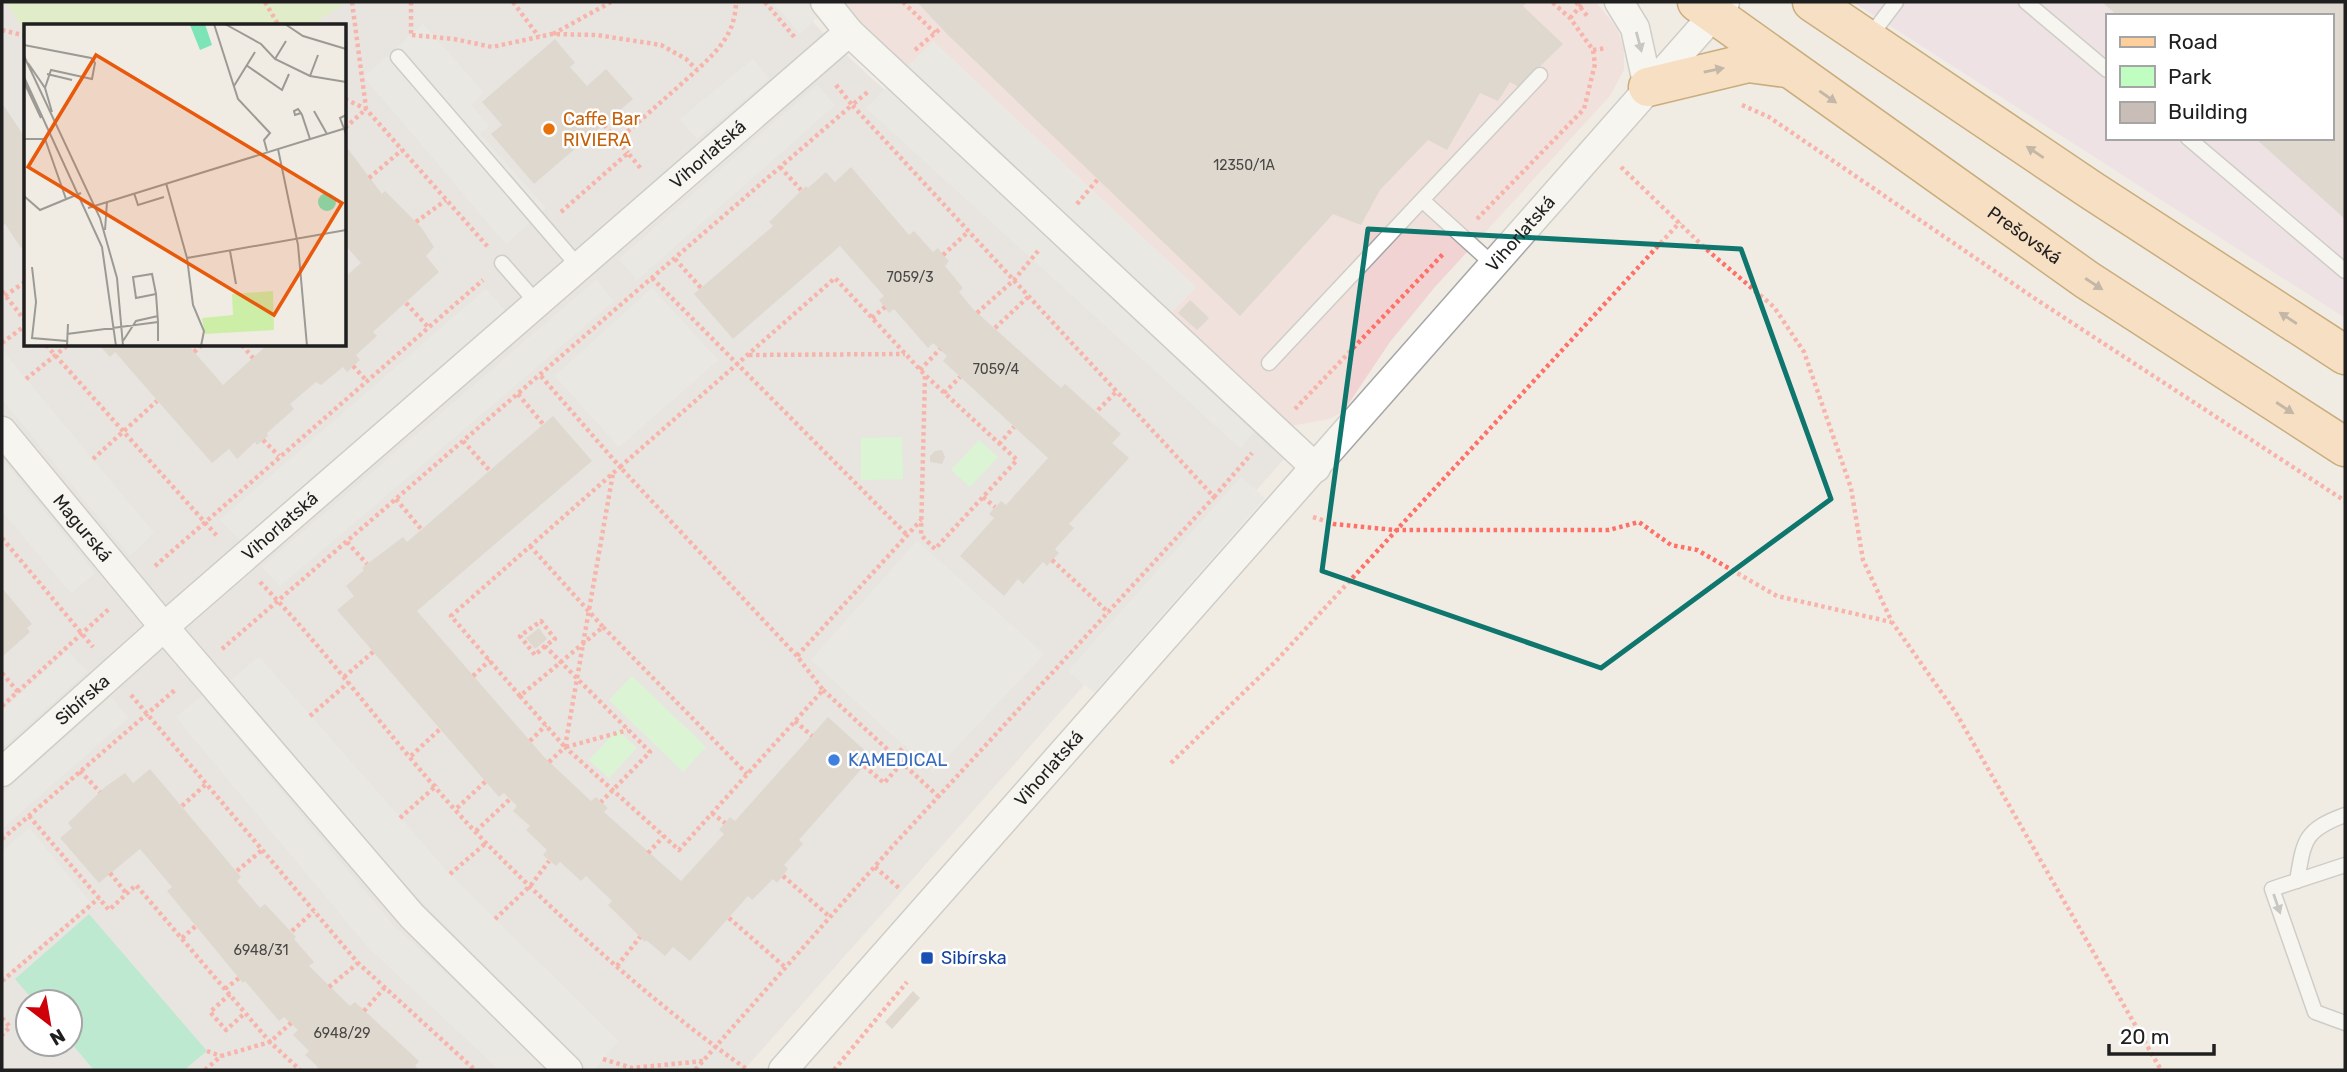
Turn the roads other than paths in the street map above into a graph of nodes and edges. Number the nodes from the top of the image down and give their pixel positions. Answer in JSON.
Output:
{"nodes":[{"id":1,"x":825,"y":2,"type":"edge"},
{"id":2,"x":1619,"y":2,"type":"edge"},
{"id":3,"x":1812,"y":2,"type":"edge"},
{"id":4,"x":1896,"y":2,"type":"edge"},
{"id":5,"x":2026,"y":2,"type":"edge"},
{"id":6,"x":1712,"y":6,"type":"edge"},
{"id":7,"x":849,"y":32,"type":"junction"},
{"id":8,"x":1867,"y":40,"type":"junction"},
{"id":9,"x":398,"y":57,"type":"road end"},
{"id":10,"x":1786,"y":68,"type":"junction"},
{"id":11,"x":2106,"y":69,"type":"edge"},
{"id":12,"x":1540,"y":75,"type":"dead end"},
{"id":13,"x":1648,"y":87,"type":"junction"},
{"id":14,"x":2190,"y":140,"type":"edge"},
{"id":15,"x":1422,"y":200,"type":"junction"},
{"id":16,"x":502,"y":263,"type":"road end"},
{"id":17,"x":1495,"y":266,"type":"junction"},
{"id":18,"x":579,"y":267,"type":"junction"},
{"id":19,"x":2345,"y":271,"type":"edge"},
{"id":20,"x":537,"y":303,"type":"junction"},
{"id":21,"x":2345,"y":355,"type":"edge"},
{"id":22,"x":1269,"y":363,"type":"dead end"},
{"id":23,"x":2,"y":431,"type":"edge"},
{"id":24,"x":2345,"y":447,"type":"edge"},
{"id":25,"x":1316,"y":468,"type":"junction"},
{"id":26,"x":164,"y":627,"type":"junction"},
{"id":27,"x":2,"y":772,"type":"edge"},
{"id":28,"x":2345,"y":815,"type":"edge"},
{"id":29,"x":2345,"y":864,"type":"edge"},
{"id":30,"x":2297,"y":881,"type":"junction"},
{"id":31,"x":2345,"y":1023,"type":"edge"},
{"id":32,"x":568,"y":1070,"type":"edge"},
{"id":33,"x":783,"y":1070,"type":"edge"}],
"edges":[{"from":1,"to":7,"type":"street"},
{"from":2,"to":13,"type":"street","one_way":true},
{"from":3,"to":8,"type":"main road"},
{"from":4,"to":8,"type":"lane"},
{"from":5,"to":11,"type":"lane"},
{"from":6,"to":10,"type":"main road","name":"Prešovská"},
{"from":6,"to":13,"type":"street","name":"Vihorlatská"},
{"from":7,"to":18,"type":"street","name":"Vihorlatská"},
{"from":7,"to":25,"type":"street"},
{"from":21,"to":8,"type":"main road","one_way":true},
{"from":9,"to":18,"type":"lane"},
{"from":13,"to":10,"type":"main road","one_way":true},
{"from":10,"to":24,"type":"main road","name":"Prešovská","one_way":true},
{"from":12,"to":15,"type":"lane"},
{"from":13,"to":17,"type":"street","name":"Vihorlatská"},
{"from":14,"to":19,"type":"lane"},
{"from":15,"to":17,"type":"lane"},
{"from":15,"to":22,"type":"lane"},
{"from":16,"to":20,"type":"lane"},
{"from":17,"to":25,"type":"street","name":"Vihorlatská"},
{"from":18,"to":20,"type":"street","name":"Vihorlatská"},
{"from":20,"to":26,"type":"street","name":"Vihorlatská"},
{"from":23,"to":26,"type":"street","name":"Magurská"},
{"from":25,"to":33,"type":"street","name":"Vihorlatská"},
{"from":26,"to":27,"type":"street","name":"Sibírska"},
{"from":26,"to":32,"type":"street"},
{"from":28,"to":30,"type":"lane"},
{"from":29,"to":30,"type":"lane"},
{"from":30,"to":31,"type":"lane","one_way":true}]}
